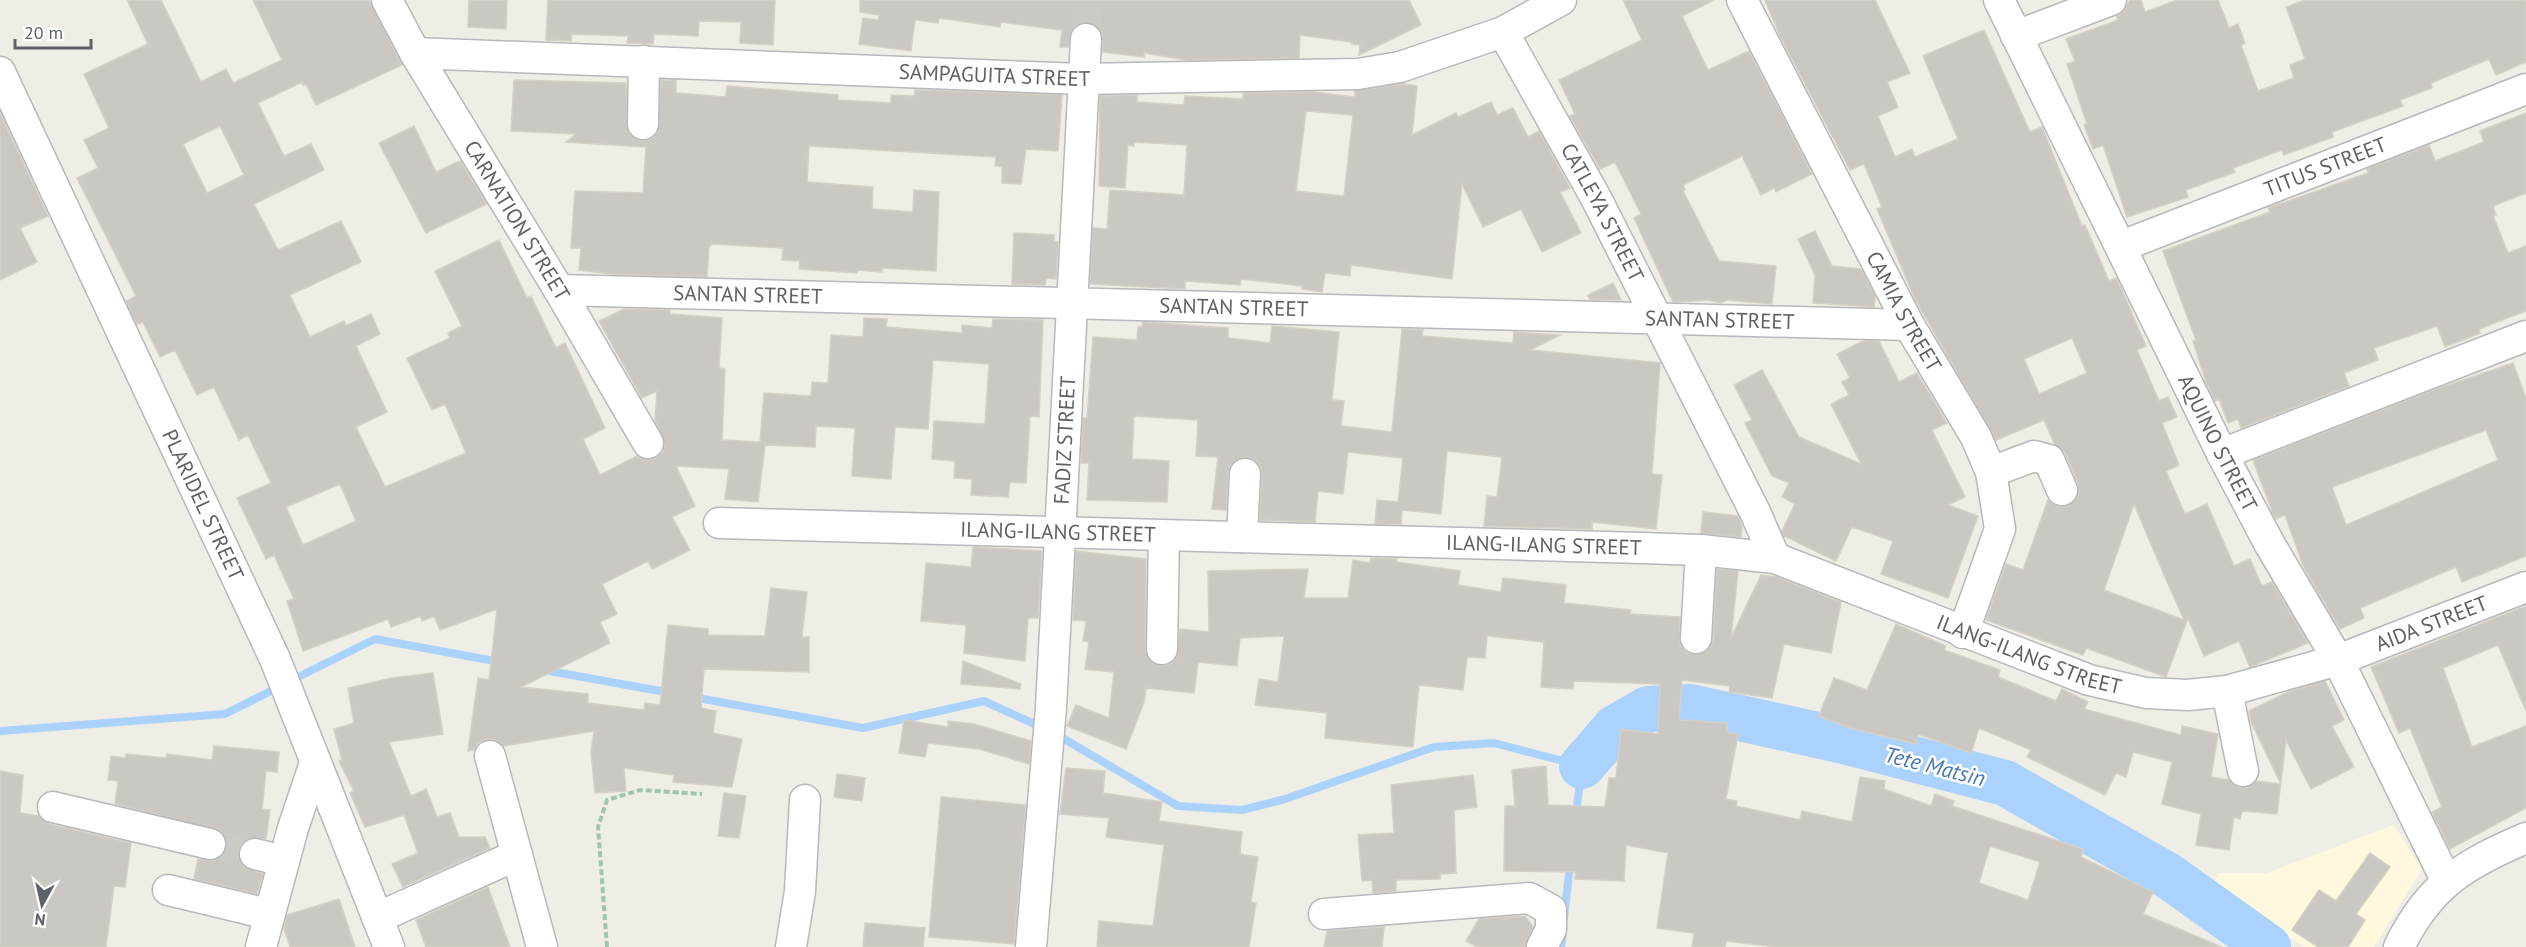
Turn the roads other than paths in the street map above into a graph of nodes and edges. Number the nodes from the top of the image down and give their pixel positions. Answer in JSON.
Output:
{"nodes":[{"id":1,"x":387,"y":0,"type":"edge"},
{"id":2,"x":1561,"y":0,"type":"edge"},
{"id":3,"x":1742,"y":0,"type":"edge"},
{"id":4,"x":1999,"y":0,"type":"edge"},
{"id":5,"x":2111,"y":0,"type":"edge"},
{"id":6,"x":1513,"y":17,"type":"edge"},
{"id":7,"x":2016,"y":36,"type":"junction"},
{"id":8,"x":1086,"y":39,"type":"tunnel mouth"},
{"id":9,"x":414,"y":53,"type":"junction"},
{"id":10,"x":644,"y":61,"type":"junction"},
{"id":11,"x":0,"y":72,"type":"edge"},
{"id":12,"x":1082,"y":79,"type":"junction"},
{"id":13,"x":2526,"y":88,"type":"edge"},
{"id":14,"x":643,"y":124,"type":"dead end"},
{"id":15,"x":2122,"y":246,"type":"junction"},
{"id":16,"x":559,"y":290,"type":"junction"},
{"id":17,"x":1072,"y":305,"type":"junction"},
{"id":18,"x":1658,"y":320,"type":"junction"},
{"id":19,"x":1909,"y":325,"type":"junction"},
{"id":20,"x":2526,"y":336,"type":"edge"},
{"id":21,"x":648,"y":443,"type":"dead end"},
{"id":22,"x":2222,"y":454,"type":"junction"},
{"id":23,"x":1991,"y":472,"type":"junction"},
{"id":24,"x":1245,"y":474,"type":"dead end"},
{"id":25,"x":2062,"y":490,"type":"dead end"},
{"id":26,"x":719,"y":523,"type":"dead end"},
{"id":27,"x":1060,"y":533,"type":"junction"},
{"id":28,"x":1164,"y":536,"type":"junction"},
{"id":29,"x":1242,"y":537,"type":"junction"},
{"id":30,"x":1701,"y":550,"type":"junction"},
{"id":31,"x":1775,"y":558,"type":"junction"},
{"id":32,"x":2526,"y":588,"type":"edge"},
{"id":33,"x":1963,"y":633,"type":"junction"},
{"id":34,"x":1696,"y":638,"type":"dead end"},
{"id":35,"x":1162,"y":649,"type":"dead end"},
{"id":36,"x":2338,"y":660,"type":"junction"},
{"id":37,"x":2227,"y":691,"type":"junction"},
{"id":38,"x":490,"y":756,"type":"dead end"},
{"id":39,"x":315,"y":763,"type":"junction"},
{"id":40,"x":2242,"y":771,"type":"dead end"},
{"id":41,"x":806,"y":800,"type":"dead end"},
{"id":42,"x":53,"y":807,"type":"dead end"},
{"id":43,"x":2526,"y":838,"type":"edge"},
{"id":44,"x":210,"y":844,"type":"tunnel mouth"},
{"id":45,"x":255,"y":854,"type":"tunnel mouth"},
{"id":46,"x":517,"y":855,"type":"junction"},
{"id":47,"x":284,"y":861,"type":"junction"},
{"id":48,"x":2446,"y":880,"type":"junction"},
{"id":49,"x":168,"y":890,"type":"dead end"},
{"id":50,"x":268,"y":914,"type":"junction"},
{"id":51,"x":1324,"y":914,"type":"dead end"},
{"id":52,"x":377,"y":918,"type":"junction"},
{"id":53,"x":261,"y":947,"type":"edge"},
{"id":54,"x":389,"y":947,"type":"edge"},
{"id":55,"x":542,"y":947,"type":"edge"},
{"id":56,"x":790,"y":947,"type":"edge"},
{"id":57,"x":1031,"y":947,"type":"edge"},
{"id":58,"x":1542,"y":947,"type":"edge"},
{"id":59,"x":2399,"y":947,"type":"edge"}],
"edges":[{"from":1,"to":9,"type":"street","name":"CARNATION STREET"},
{"from":2,"to":6,"type":"street","name":"SAMPAGUITA STREET"},
{"from":3,"to":19,"type":"street","name":"CAMIA STREET"},
{"from":4,"to":7,"type":"street","name":"AQUINO STREET"},
{"from":5,"to":7,"type":"street"},
{"from":6,"to":12,"type":"street","name":"SAMPAGUITA STREET"},
{"from":6,"to":18,"type":"street","name":"CATLEYA STREET"},
{"from":7,"to":15,"type":"street","name":"AQUINO STREET"},
{"from":8,"to":12,"type":"street","name":"FADIZ STREET"},
{"from":9,"to":10,"type":"street","name":"SAMPAGUITA STREET"},
{"from":9,"to":16,"type":"street","name":"CARNATION STREET"},
{"from":10,"to":12,"type":"street","name":"SAMPAGUITA STREET"},
{"from":10,"to":14,"type":"street"},
{"from":11,"to":39,"type":"street","name":"PLARIDEL STREET"},
{"from":12,"to":17,"type":"street","name":"FADIZ STREET"},
{"from":13,"to":15,"type":"street","name":"TITUS STREET"},
{"from":15,"to":22,"type":"street","name":"AQUINO STREET"},
{"from":16,"to":17,"type":"street","name":"SANTAN STREET"},
{"from":16,"to":21,"type":"street","name":"CARNATION STREET"},
{"from":17,"to":18,"type":"street","name":"SANTAN STREET"},
{"from":17,"to":27,"type":"street","name":"FADIZ STREET"},
{"from":18,"to":19,"type":"street","name":"SANTAN STREET"},
{"from":18,"to":31,"type":"street","name":"CATLEYA STREET"},
{"from":19,"to":23,"type":"street","name":"CAMIA STREET"},
{"from":20,"to":22,"type":"street"},
{"from":22,"to":36,"type":"street","name":"AQUINO STREET"},
{"from":23,"to":25,"type":"street"},
{"from":23,"to":33,"type":"street","name":"CAMIA STREET"},
{"from":24,"to":29,"type":"street"},
{"from":26,"to":27,"type":"street","name":"ILANG-ILANG STREET"},
{"from":27,"to":28,"type":"street","name":"ILANG-ILANG STREET"},
{"from":27,"to":57,"type":"street","name":"FADIZ STREET"},
{"from":28,"to":29,"type":"street","name":"ILANG-ILANG STREET"},
{"from":28,"to":35,"type":"street"},
{"from":29,"to":30,"type":"street","name":"ILANG-ILANG STREET"},
{"from":30,"to":31,"type":"street","name":"ILANG-ILANG STREET"},
{"from":30,"to":34,"type":"street"},
{"from":31,"to":33,"type":"street","name":"ILANG-ILANG STREET"},
{"from":32,"to":36,"type":"street","name":"AIDA STREET"},
{"from":33,"to":37,"type":"street","name":"ILANG-ILANG STREET"},
{"from":36,"to":37,"type":"street","name":"ILANG-ILANG STREET"},
{"from":36,"to":48,"type":"street","name":"AQUINO STREET"},
{"from":37,"to":40,"type":"street"},
{"from":38,"to":46,"type":"street"},
{"from":39,"to":47,"type":"street"},
{"from":39,"to":52,"type":"street","name":"PLARIDEL STREET"},
{"from":41,"to":56,"type":"street"},
{"from":42,"to":44,"type":"street"},
{"from":43,"to":48,"type":"street"},
{"from":45,"to":47,"type":"street"},
{"from":46,"to":52,"type":"street"},
{"from":46,"to":55,"type":"street"},
{"from":47,"to":50,"type":"street"},
{"from":48,"to":59,"type":"street"},
{"from":49,"to":50,"type":"street"},
{"from":50,"to":53,"type":"street"},
{"from":51,"to":58,"type":"street"},
{"from":52,"to":54,"type":"street","name":"PLARIDEL STREET"}]}
